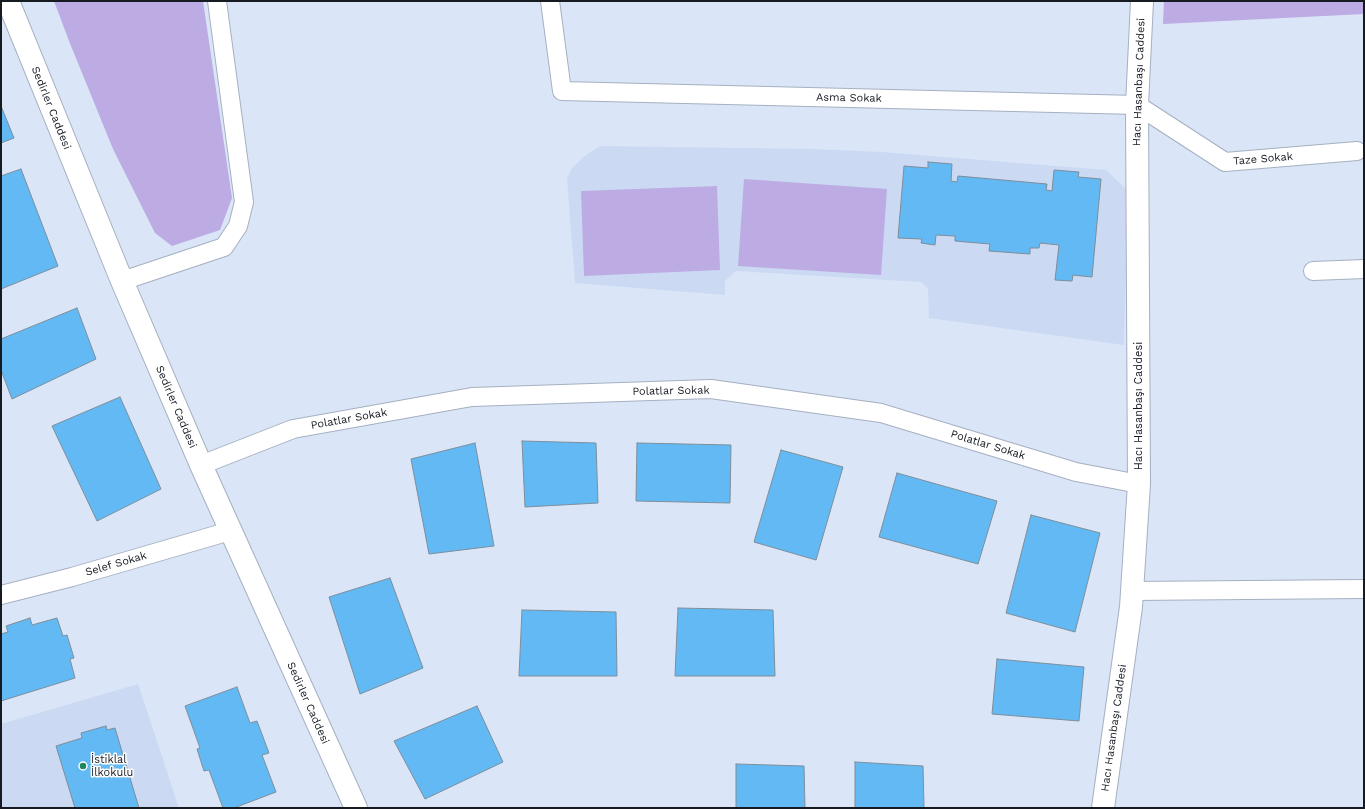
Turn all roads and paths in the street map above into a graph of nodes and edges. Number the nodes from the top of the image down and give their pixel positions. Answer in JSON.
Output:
{"nodes":[{"id":1,"x":8,"y":1,"type":"edge"},
{"id":2,"x":217,"y":1,"type":"edge"},
{"id":3,"x":550,"y":1,"type":"edge"},
{"id":4,"x":1142,"y":1,"type":"edge"},
{"id":5,"x":1137,"y":105,"type":"junction"},
{"id":6,"x":1357,"y":151,"type":"dead end"},
{"id":7,"x":1364,"y":269,"type":"edge"},
{"id":8,"x":1313,"y":271,"type":"dead end"},
{"id":9,"x":122,"y":281,"type":"junction"},
{"id":10,"x":201,"y":465,"type":"junction"},
{"id":11,"x":1139,"y":484,"type":"junction"},
{"id":12,"x":230,"y":531,"type":"junction"},
{"id":13,"x":1364,"y":589,"type":"edge"},
{"id":14,"x":1131,"y":591,"type":"junction"},
{"id":15,"x":1,"y":595,"type":"edge"},
{"id":16,"x":356,"y":808,"type":"edge"},
{"id":17,"x":1103,"y":808,"type":"edge"}],
"edges":[{"from":1,"to":9,"type":"street","name":"Sedirler Caddesi"},
{"from":2,"to":9,"type":"street"},
{"from":3,"to":5,"type":"street","name":"Asma Sokak"},
{"from":4,"to":5,"type":"street","name":"Hacı Hasanbaşı Caddesi"},
{"from":5,"to":6,"type":"street","name":"Taze Sokak"},
{"from":5,"to":11,"type":"street","name":"Hacı Hasanbaşı Caddesi"},
{"from":7,"to":8,"type":"street"},
{"from":9,"to":10,"type":"street","name":"Sedirler Caddesi"},
{"from":10,"to":11,"type":"street","name":"Polatlar Sokak"},
{"from":10,"to":12,"type":"street","name":"Sedirler Caddesi"},
{"from":11,"to":14,"type":"street","name":"Hacı Hasanbaşı Caddesi"},
{"from":12,"to":15,"type":"street","name":"Selef Sokak"},
{"from":12,"to":16,"type":"street","name":"Sedirler Caddesi"},
{"from":13,"to":14,"type":"street"},
{"from":14,"to":17,"type":"street","name":"Hacı Hasanbaşı Caddesi"}]}
